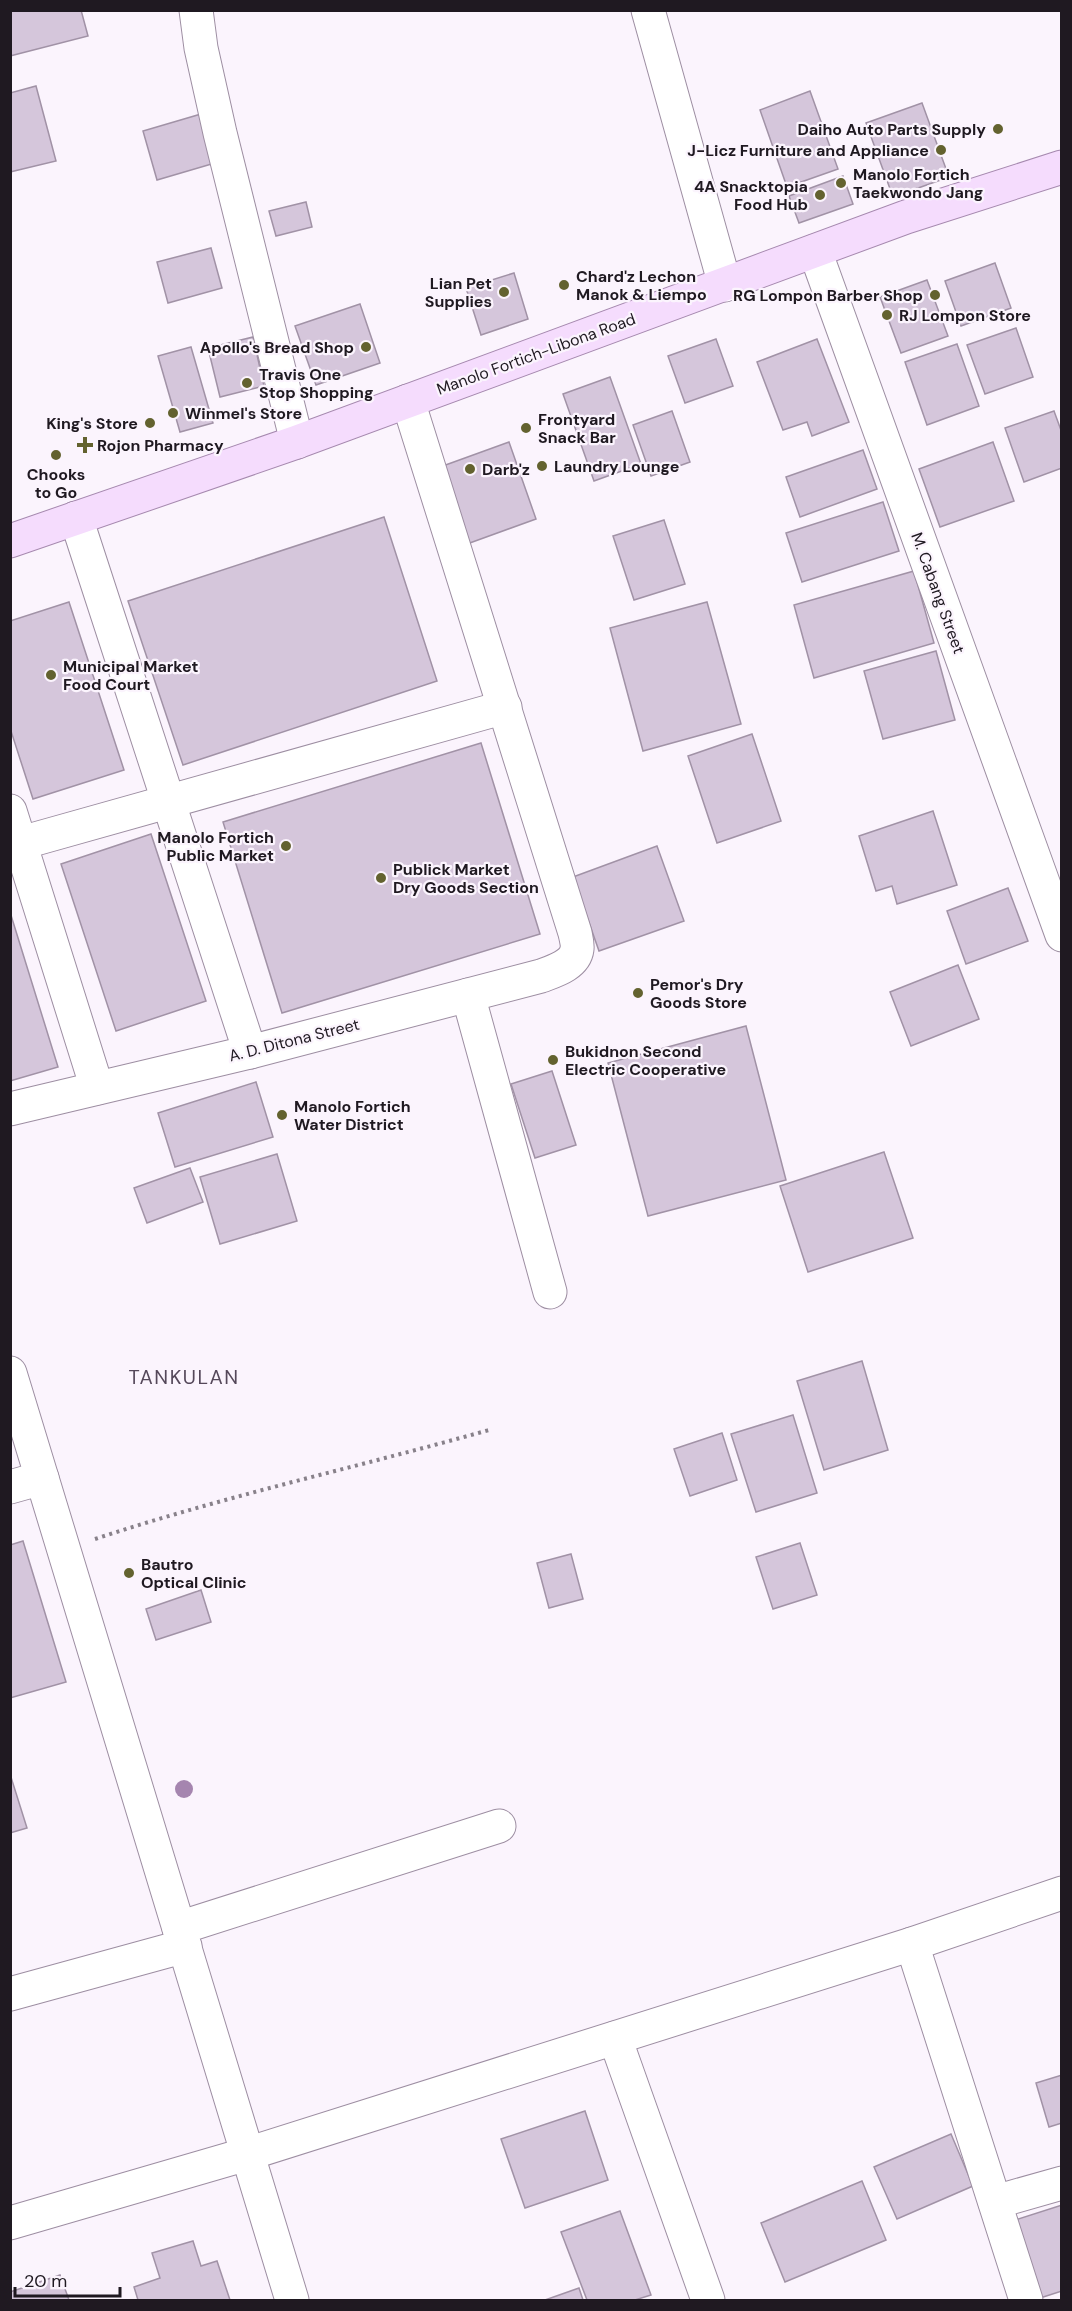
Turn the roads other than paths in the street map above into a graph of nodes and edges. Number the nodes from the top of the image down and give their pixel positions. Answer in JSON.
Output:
{"nodes":[{"id":1,"x":196,"y":10,"type":"edge"},
{"id":2,"x":648,"y":10,"type":"edge"},
{"id":3,"x":1062,"y":167,"type":"edge"},
{"id":4,"x":815,"y":251,"type":"junction"},
{"id":5,"x":725,"y":285,"type":"junction"},
{"id":6,"x":408,"y":401,"type":"junction"},
{"id":7,"x":297,"y":442,"type":"junction"},
{"id":8,"x":76,"y":519,"type":"junction"},
{"id":9,"x":10,"y":541,"type":"edge"},
{"id":10,"x":505,"y":707,"type":"junction"},
{"id":11,"x":169,"y":802,"type":"junction"},
{"id":12,"x":10,"y":811,"type":"edge"},
{"id":13,"x":21,"y":843,"type":"junction"},
{"id":14,"x":1062,"y":935,"type":"edge"},
{"id":15,"x":468,"y":995,"type":"junction"},
{"id":16,"x":250,"y":1052,"type":"junction"},
{"id":17,"x":97,"y":1088,"type":"junction"},
{"id":18,"x":10,"y":1109,"type":"edge"},
{"id":19,"x":550,"y":1292,"type":"dead end"},
{"id":20,"x":10,"y":1372,"type":"edge"},
{"id":21,"x":42,"y":1478,"type":"junction"},
{"id":22,"x":10,"y":1487,"type":"edge"},
{"id":23,"x":499,"y":1826,"type":"dead end"},
{"id":24,"x":1062,"y":1893,"type":"edge"},
{"id":25,"x":182,"y":1937,"type":"junction"},
{"id":26,"x":912,"y":1944,"type":"junction"},
{"id":27,"x":10,"y":1994,"type":"edge"},
{"id":28,"x":615,"y":2038,"type":"junction"},
{"id":29,"x":248,"y":2154,"type":"junction"},
{"id":30,"x":1062,"y":2183,"type":"edge"},
{"id":31,"x":994,"y":2202,"type":"junction"},
{"id":32,"x":10,"y":2223,"type":"edge"},
{"id":33,"x":292,"y":2301,"type":"edge"},
{"id":34,"x":708,"y":2301,"type":"edge"},
{"id":35,"x":1026,"y":2301,"type":"edge"}],
"edges":[{"from":1,"to":7,"type":"street"},
{"from":2,"to":5,"type":"street"},
{"from":3,"to":4,"type":"main road","name":"Manolo Fortich-Libona Road"},
{"from":4,"to":5,"type":"main road","name":"Manolo Fortich-Libona Road"},
{"from":4,"to":14,"type":"street","name":"M. Cabang Street"},
{"from":5,"to":6,"type":"main road","name":"Manolo Fortich-Libona Road"},
{"from":6,"to":7,"type":"main road","name":"Manolo Fortich-Libona Road"},
{"from":6,"to":10,"type":"street"},
{"from":7,"to":8,"type":"main road","name":"Manolo Fortich-Libona Road"},
{"from":8,"to":9,"type":"main road","name":"Manolo Fortich-Libona Road"},
{"from":8,"to":11,"type":"street"},
{"from":10,"to":11,"type":"street"},
{"from":10,"to":15,"type":"street","name":"A. D. Ditona Street"},
{"from":11,"to":13,"type":"street"},
{"from":11,"to":16,"type":"street"},
{"from":12,"to":13,"type":"street"},
{"from":13,"to":17,"type":"street"},
{"from":15,"to":16,"type":"street","name":"A. D. Ditona Street"},
{"from":15,"to":19,"type":"street"},
{"from":16,"to":17,"type":"street","name":"A. D. Ditona Street"},
{"from":17,"to":18,"type":"street","name":"A. D. Ditona Street"},
{"from":20,"to":21,"type":"street"},
{"from":21,"to":22,"type":"street"},
{"from":21,"to":25,"type":"street"},
{"from":23,"to":25,"type":"street"},
{"from":24,"to":26,"type":"street"},
{"from":25,"to":27,"type":"street"},
{"from":25,"to":29,"type":"street"},
{"from":26,"to":28,"type":"street"},
{"from":26,"to":31,"type":"street"},
{"from":28,"to":29,"type":"street"},
{"from":28,"to":34,"type":"street"},
{"from":29,"to":32,"type":"street"},
{"from":29,"to":33,"type":"street"},
{"from":30,"to":31,"type":"street"},
{"from":31,"to":35,"type":"street"}]}
